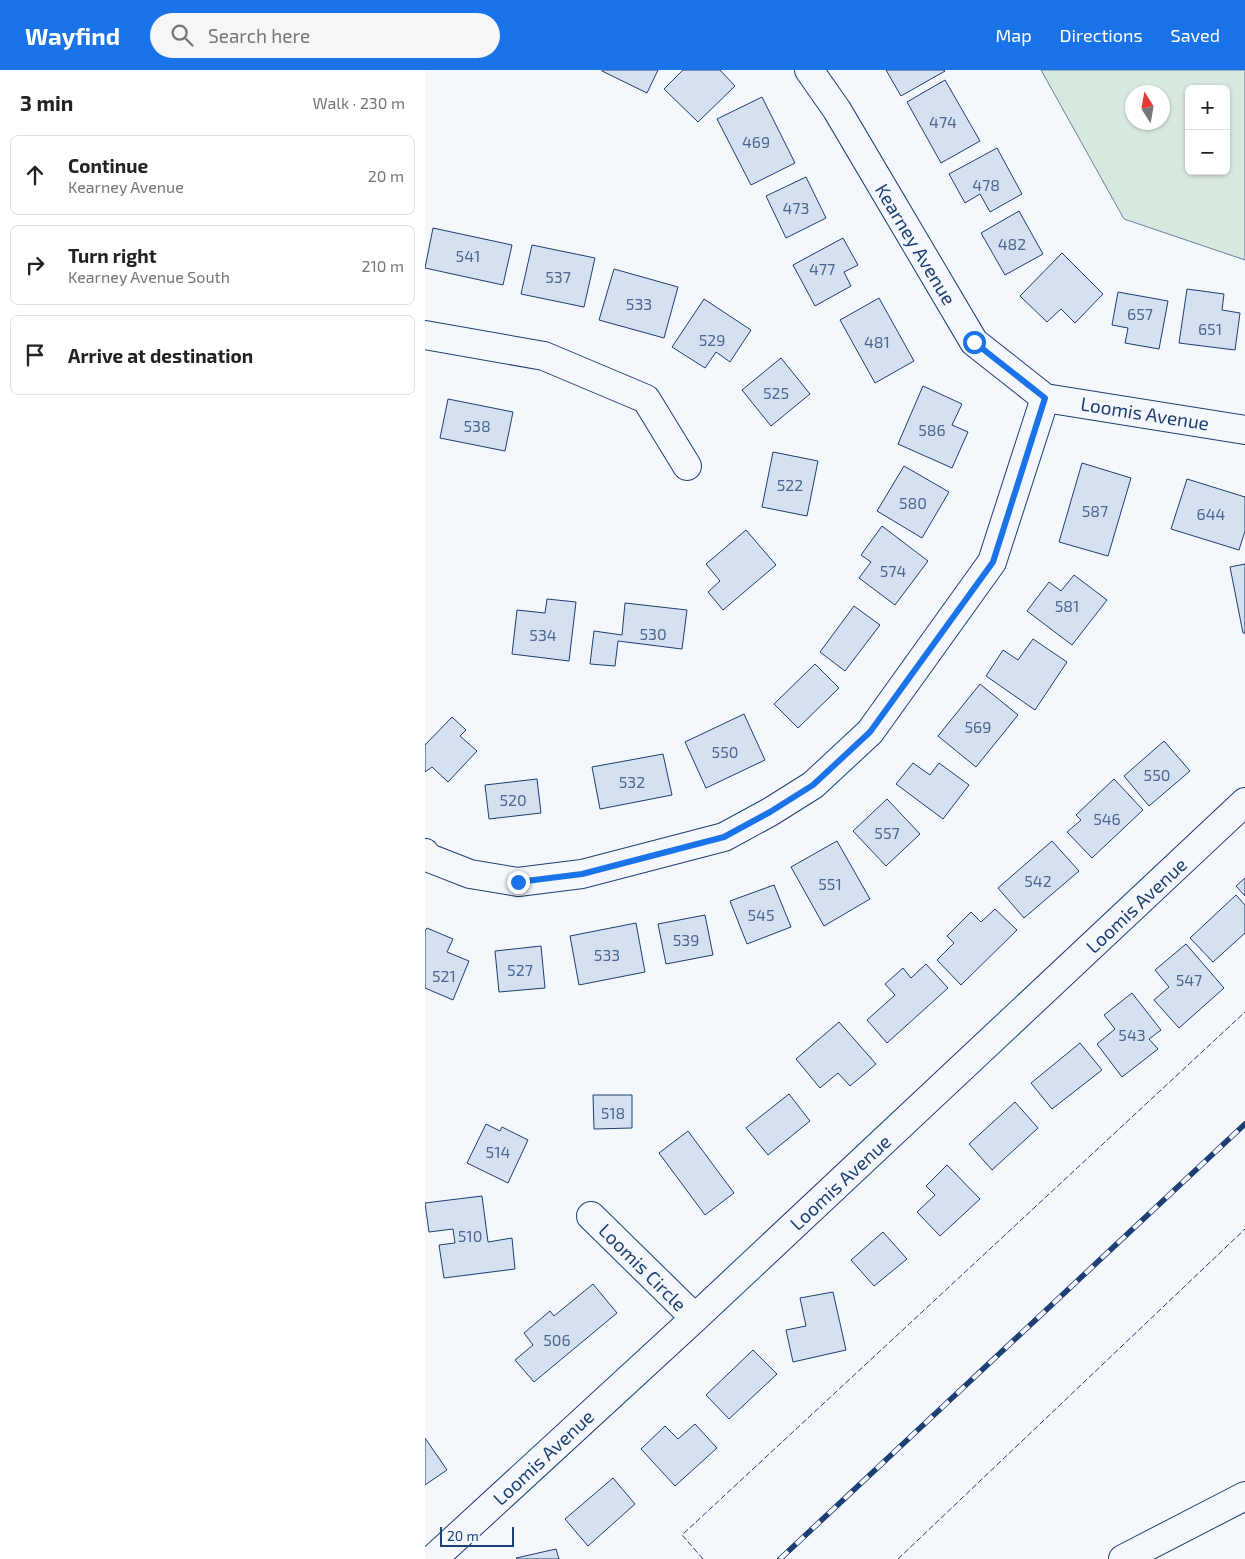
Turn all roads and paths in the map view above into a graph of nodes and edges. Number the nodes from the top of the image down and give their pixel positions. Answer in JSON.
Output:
{"nodes":[{"id":1,"x":809,"y":70,"type":"edge"},
{"id":2,"x":425,"y":335,"type":"edge"},
{"id":3,"x":1045,"y":398,"type":"junction"},
{"id":4,"x":1245,"y":430,"type":"edge"},
{"id":5,"x":687,"y":466,"type":"dead end"},
{"id":6,"x":1245,"y":802,"type":"edge"},
{"id":7,"x":425,"y":853,"type":"edge"},
{"id":8,"x":591,"y":1216,"type":"dead end"},
{"id":9,"x":695,"y":1318,"type":"junction"},
{"id":10,"x":1245,"y":1496,"type":"edge"},
{"id":11,"x":433,"y":1559,"type":"edge"},
{"id":12,"x":1123,"y":1559,"type":"edge"}],
"edges":[{"from":1,"to":3,"type":"street","name":"Kearney Avenue"},
{"from":2,"to":5,"type":"street"},
{"from":3,"to":4,"type":"street","name":"Loomis Avenue"},
{"from":3,"to":7,"type":"street"},
{"from":6,"to":9,"type":"street","name":"Loomis Avenue"},
{"from":8,"to":9,"type":"street","name":"Loomis Circle"},
{"from":9,"to":11,"type":"street","name":"Loomis Avenue"},
{"from":10,"to":12,"type":"street"}]}
